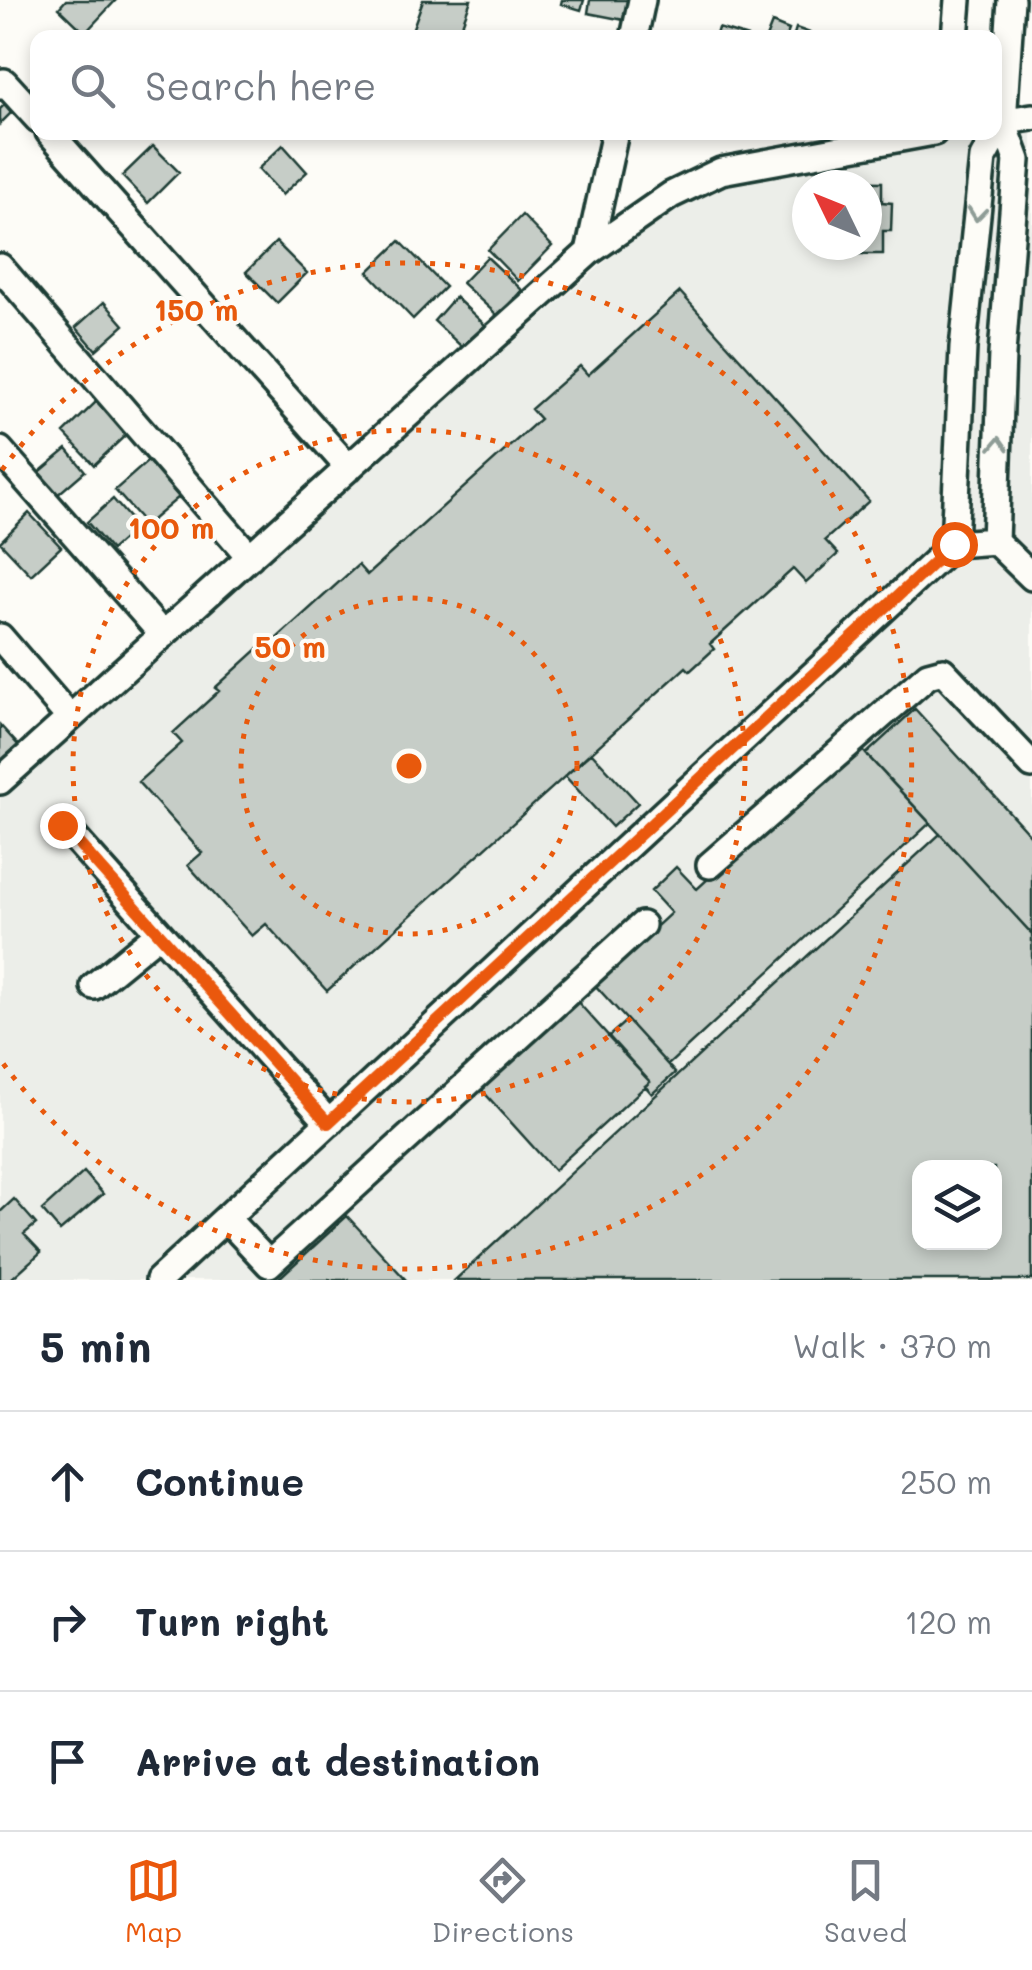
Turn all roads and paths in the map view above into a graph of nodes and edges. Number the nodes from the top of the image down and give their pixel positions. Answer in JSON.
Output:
{"nodes":[{"id":1,"x":642,"y":0,"type":"edge"},
{"id":2,"x":958,"y":0,"type":"edge"},
{"id":3,"x":1011,"y":0,"type":"edge"},
{"id":4,"x":636,"y":30,"type":"edge"},
{"id":5,"x":956,"y":30,"type":"edge"},
{"id":6,"x":0,"y":86,"type":"edge"},
{"id":7,"x":1002,"y":92,"type":"edge"},
{"id":8,"x":30,"y":111,"type":"edge"},
{"id":9,"x":1032,"y":118,"type":"edge"},
{"id":10,"x":1002,"y":123,"type":"edge"},
{"id":11,"x":1002,"y":129,"type":"edge"},
{"id":12,"x":56,"y":140,"type":"edge"},
{"id":13,"x":612,"y":140,"type":"edge"},
{"id":14,"x":891,"y":140,"type":"edge"},
{"id":15,"x":991,"y":140,"type":"edge"},
{"id":16,"x":589,"y":252,"type":"junction"},
{"id":17,"x":0,"y":267,"type":"edge"},
{"id":18,"x":0,"y":450,"type":"edge"},
{"id":19,"x":349,"y":468,"type":"junction"},
{"id":20,"x":994,"y":541,"type":"junction"},
{"id":21,"x":954,"y":544,"type":"junction"},
{"id":22,"x":250,"y":556,"type":"junction"},
{"id":23,"x":1032,"y":577,"type":"edge"},
{"id":24,"x":163,"y":635,"type":"junction"},
{"id":25,"x":0,"y":637,"type":"edge"},
{"id":26,"x":69,"y":717,"type":"junction"},
{"id":27,"x":1032,"y":765,"type":"edge"},
{"id":28,"x":0,"y":781,"type":"edge"},
{"id":29,"x":62,"y":825,"type":"dead end"},
{"id":30,"x":710,"y":865,"type":"dead end"},
{"id":31,"x":642,"y":925,"type":"dead end"},
{"id":32,"x":159,"y":934,"type":"junction"},
{"id":33,"x":94,"y":986,"type":"dead end"},
{"id":34,"x":328,"y":1123,"type":"junction"},
{"id":35,"x":226,"y":1218,"type":"junction"},
{"id":36,"x":159,"y":1280,"type":"edge"}],
"edges":[{"from":1,"to":4,"type":"street"},
{"from":2,"to":5,"type":"street"},
{"from":3,"to":7,"type":"street"},
{"from":6,"to":8,"type":"street"},
{"from":9,"to":10,"type":"street"},
{"from":20,"to":11,"type":"street","one_way":true},
{"from":12,"to":19,"type":"street"},
{"from":13,"to":16,"type":"street"},
{"from":14,"to":16,"type":"street"},
{"from":15,"to":21,"type":"street","one_way":true},
{"from":16,"to":19,"type":"street"},
{"from":17,"to":22,"type":"street"},
{"from":18,"to":24,"type":"street"},
{"from":19,"to":22,"type":"street"},
{"from":20,"to":21,"type":"street"},
{"from":20,"to":23,"type":"street"},
{"from":21,"to":34,"type":"street"},
{"from":22,"to":24,"type":"street"},
{"from":24,"to":26,"type":"street"},
{"from":25,"to":26,"type":"street"},
{"from":26,"to":28,"type":"street"},
{"from":27,"to":30,"type":"street"},
{"from":29,"to":32,"type":"street"},
{"from":31,"to":35,"type":"street"},
{"from":32,"to":33,"type":"street"},
{"from":32,"to":34,"type":"street"},
{"from":34,"to":35,"type":"street"},
{"from":35,"to":36,"type":"street"}]}
